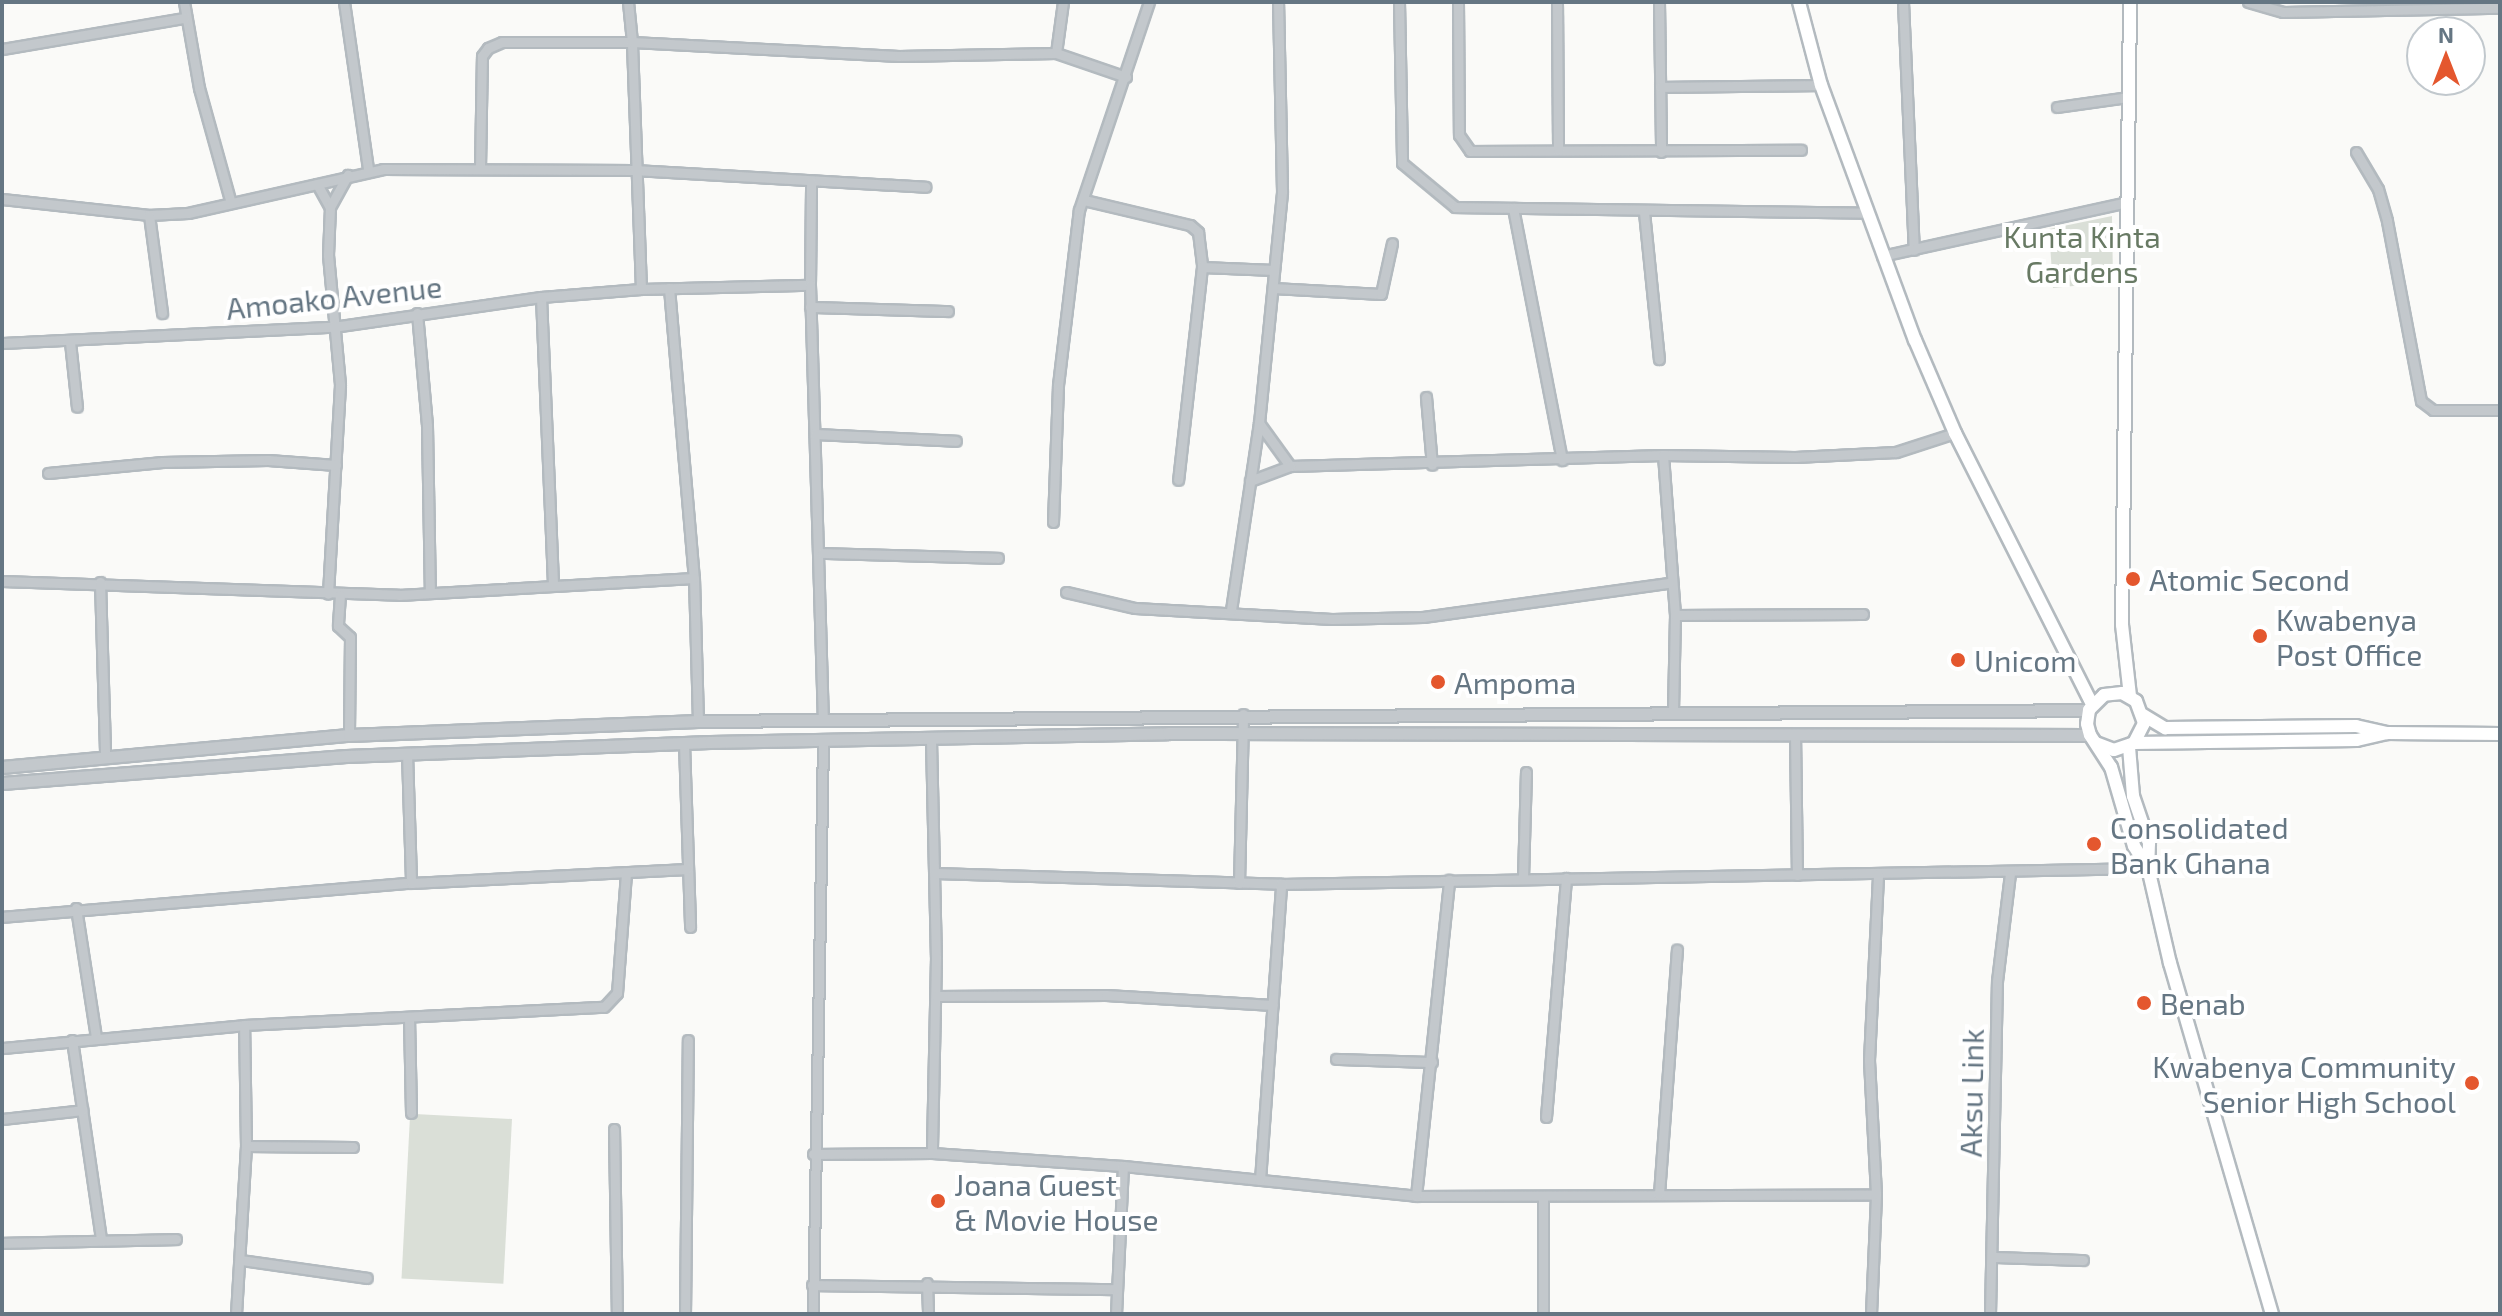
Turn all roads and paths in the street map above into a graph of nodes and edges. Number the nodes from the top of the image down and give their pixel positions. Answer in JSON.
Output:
{"nodes":[{"id":1,"x":184,"y":2,"type":"edge"},
{"id":2,"x":344,"y":2,"type":"edge"},
{"id":3,"x":628,"y":2,"type":"edge"},
{"id":4,"x":1063,"y":2,"type":"edge"},
{"id":5,"x":1149,"y":2,"type":"edge"},
{"id":6,"x":1278,"y":2,"type":"edge"},
{"id":7,"x":1399,"y":2,"type":"edge"},
{"id":8,"x":1458,"y":2,"type":"edge"},
{"id":9,"x":1557,"y":2,"type":"edge"},
{"id":10,"x":1659,"y":2,"type":"edge"},
{"id":11,"x":1799,"y":2,"type":"edge"},
{"id":12,"x":1903,"y":2,"type":"edge"},
{"id":13,"x":2130,"y":2,"type":"edge"},
{"id":14,"x":2248,"y":2,"type":"edge"},
{"id":15,"x":2477,"y":5,"type":"edge"},
{"id":16,"x":2500,"y":8,"type":"edge"},
{"id":17,"x":184,"y":18,"type":"junction"},
{"id":18,"x":632,"y":42,"type":"junction"},
{"id":19,"x":2,"y":49,"type":"edge"},
{"id":20,"x":1056,"y":53,"type":"junction"},
{"id":21,"x":1126,"y":77,"type":"junction"},
{"id":22,"x":1821,"y":85,"type":"junction"},
{"id":23,"x":1660,"y":87,"type":"junction"},
{"id":24,"x":2128,"y":97,"type":"junction"},
{"id":25,"x":2057,"y":107,"type":"dead end"},
{"id":26,"x":1558,"y":150,"type":"junction"},
{"id":27,"x":1801,"y":150,"type":"dead end"},
{"id":28,"x":1661,"y":152,"type":"junction"},
{"id":29,"x":2356,"y":152,"type":"dead end"},
{"id":30,"x":480,"y":168,"type":"junction"},
{"id":31,"x":368,"y":169,"type":"junction"},
{"id":32,"x":634,"y":170,"type":"junction"},
{"id":33,"x":348,"y":175,"type":"junction"},
{"id":34,"x":811,"y":182,"type":"junction"},
{"id":35,"x":317,"y":184,"type":"junction"},
{"id":36,"x":926,"y":187,"type":"dead end"},
{"id":37,"x":2,"y":199,"type":"edge"},
{"id":38,"x":1084,"y":200,"type":"junction"},
{"id":39,"x":2127,"y":202,"type":"junction"},
{"id":40,"x":231,"y":203,"type":"junction"},
{"id":41,"x":330,"y":207,"type":"junction"},
{"id":42,"x":1513,"y":208,"type":"junction"},
{"id":43,"x":1644,"y":212,"type":"junction"},
{"id":44,"x":1867,"y":213,"type":"junction"},
{"id":45,"x":149,"y":215,"type":"junction"},
{"id":46,"x":1392,"y":243,"type":"dead end"},
{"id":47,"x":1914,"y":250,"type":"junction"},
{"id":48,"x":1882,"y":256,"type":"junction"},
{"id":49,"x":1202,"y":267,"type":"junction"},
{"id":50,"x":1274,"y":270,"type":"junction"},
{"id":51,"x":810,"y":285,"type":"junction"},
{"id":52,"x":669,"y":288,"type":"junction"},
{"id":53,"x":1273,"y":288,"type":"junction"},
{"id":54,"x":641,"y":289,"type":"junction"},
{"id":55,"x":541,"y":297,"type":"junction"},
{"id":56,"x":810,"y":307,"type":"junction"},
{"id":57,"x":948,"y":311,"type":"dead end"},
{"id":58,"x":162,"y":313,"type":"dead end"},
{"id":59,"x":417,"y":313,"type":"junction"},
{"id":60,"x":333,"y":327,"type":"junction"},
{"id":61,"x":70,"y":342,"type":"junction"},
{"id":62,"x":2,"y":343,"type":"edge"},
{"id":63,"x":1659,"y":359,"type":"dead end"},
{"id":64,"x":1426,"y":397,"type":"dead end"},
{"id":65,"x":77,"y":407,"type":"dead end"},
{"id":66,"x":2500,"y":410,"type":"edge"},
{"id":67,"x":1259,"y":423,"type":"junction"},
{"id":68,"x":1955,"y":433,"type":"junction"},
{"id":69,"x":815,"y":434,"type":"junction"},
{"id":70,"x":956,"y":441,"type":"dead end"},
{"id":71,"x":1663,"y":455,"type":"junction"},
{"id":72,"x":1562,"y":460,"type":"junction"},
{"id":73,"x":336,"y":465,"type":"junction"},
{"id":74,"x":1432,"y":465,"type":"junction"},
{"id":75,"x":1290,"y":466,"type":"junction"},
{"id":76,"x":48,"y":473,"type":"dead end"},
{"id":77,"x":1178,"y":480,"type":"dead end"},
{"id":78,"x":1250,"y":481,"type":"junction"},
{"id":79,"x":1053,"y":522,"type":"dead end"},
{"id":80,"x":822,"y":553,"type":"junction"},
{"id":81,"x":998,"y":558,"type":"dead end"},
{"id":82,"x":694,"y":578,"type":"junction"},
{"id":83,"x":2,"y":581,"type":"edge"},
{"id":84,"x":100,"y":582,"type":"junction"},
{"id":85,"x":1669,"y":583,"type":"junction"},
{"id":86,"x":553,"y":586,"type":"junction"},
{"id":87,"x":430,"y":592,"type":"junction"},
{"id":88,"x":1066,"y":592,"type":"dead end"},
{"id":89,"x":328,"y":594,"type":"junction"},
{"id":90,"x":340,"y":595,"type":"junction"},
{"id":91,"x":1231,"y":610,"type":"junction"},
{"id":92,"x":1863,"y":614,"type":"dead end"},
{"id":93,"x":1675,"y":615,"type":"junction"},
{"id":94,"x":2130,"y":696,"type":"junction"},
{"id":95,"x":2090,"y":707,"type":"junction"},
{"id":96,"x":1673,"y":712,"type":"junction"},
{"id":97,"x":1243,"y":714,"type":"junction"},
{"id":98,"x":2143,"y":715,"type":"junction"},
{"id":99,"x":823,"y":720,"type":"junction"},
{"id":100,"x":698,"y":721,"type":"junction"},
{"id":101,"x":1242,"y":733,"type":"junction"},
{"id":102,"x":2387,"y":733,"type":"junction"},
{"id":103,"x":1795,"y":734,"type":"junction"},
{"id":104,"x":2500,"y":734,"type":"edge"},
{"id":105,"x":349,"y":735,"type":"junction"},
{"id":106,"x":2093,"y":739,"type":"junction"},
{"id":107,"x":931,"y":740,"type":"junction"},
{"id":108,"x":823,"y":741,"type":"junction"},
{"id":109,"x":684,"y":743,"type":"junction"},
{"id":110,"x":2132,"y":745,"type":"junction"},
{"id":111,"x":407,"y":753,"type":"junction"},
{"id":112,"x":105,"y":754,"type":"junction"},
{"id":113,"x":2,"y":767,"type":"edge"},
{"id":114,"x":1526,"y":772,"type":"dead end"},
{"id":115,"x":2,"y":783,"type":"edge"},
{"id":116,"x":2148,"y":868,"type":"junction"},
{"id":117,"x":688,"y":869,"type":"junction"},
{"id":118,"x":935,"y":873,"type":"junction"},
{"id":119,"x":2010,"y":873,"type":"junction"},
{"id":120,"x":626,"y":874,"type":"junction"},
{"id":121,"x":1878,"y":874,"type":"junction"},
{"id":122,"x":1797,"y":875,"type":"junction"},
{"id":123,"x":1523,"y":878,"type":"junction"},
{"id":124,"x":1566,"y":878,"type":"junction"},
{"id":125,"x":1449,"y":880,"type":"junction"},
{"id":126,"x":411,"y":883,"type":"junction"},
{"id":127,"x":1239,"y":883,"type":"junction"},
{"id":128,"x":1281,"y":884,"type":"junction"},
{"id":129,"x":76,"y":908,"type":"junction"},
{"id":130,"x":2,"y":917,"type":"edge"},
{"id":131,"x":690,"y":927,"type":"dead end"},
{"id":132,"x":1677,"y":950,"type":"dead end"},
{"id":133,"x":936,"y":996,"type":"junction"},
{"id":134,"x":1273,"y":1005,"type":"junction"},
{"id":135,"x":409,"y":1017,"type":"junction"},
{"id":136,"x":244,"y":1025,"type":"junction"},
{"id":137,"x":96,"y":1037,"type":"junction"},
{"id":138,"x":72,"y":1040,"type":"junction"},
{"id":139,"x":688,"y":1040,"type":"dead end"},
{"id":140,"x":2,"y":1048,"type":"edge"},
{"id":141,"x":1336,"y":1059,"type":"dead end"},
{"id":142,"x":1432,"y":1062,"type":"junction"},
{"id":143,"x":83,"y":1110,"type":"junction"},
{"id":144,"x":411,"y":1113,"type":"dead end"},
{"id":145,"x":1546,"y":1117,"type":"dead end"},
{"id":146,"x":2,"y":1119,"type":"edge"},
{"id":147,"x":614,"y":1129,"type":"dead end"},
{"id":148,"x":246,"y":1146,"type":"junction"},
{"id":149,"x":353,"y":1147,"type":"dead end"},
{"id":150,"x":932,"y":1153,"type":"junction"},
{"id":151,"x":813,"y":1154,"type":"junction"},
{"id":152,"x":1123,"y":1166,"type":"junction"},
{"id":153,"x":1260,"y":1180,"type":"junction"},
{"id":154,"x":1659,"y":1194,"type":"junction"},
{"id":155,"x":1876,"y":1194,"type":"junction"},
{"id":156,"x":1416,"y":1196,"type":"junction"},
{"id":157,"x":1543,"y":1198,"type":"junction"},
{"id":158,"x":176,"y":1239,"type":"dead end"},
{"id":159,"x":101,"y":1240,"type":"junction"},
{"id":160,"x":2,"y":1243,"type":"edge"},
{"id":161,"x":1993,"y":1257,"type":"junction"},
{"id":162,"x":241,"y":1260,"type":"junction"},
{"id":163,"x":2083,"y":1260,"type":"dead end"},
{"id":164,"x":367,"y":1278,"type":"dead end"},
{"id":165,"x":927,"y":1283,"type":"junction"},
{"id":166,"x":812,"y":1285,"type":"junction"},
{"id":167,"x":1114,"y":1289,"type":"junction"},
{"id":168,"x":236,"y":1314,"type":"edge"},
{"id":169,"x":617,"y":1314,"type":"edge"},
{"id":170,"x":685,"y":1314,"type":"edge"},
{"id":171,"x":813,"y":1314,"type":"edge"},
{"id":172,"x":928,"y":1314,"type":"edge"},
{"id":173,"x":1116,"y":1314,"type":"edge"},
{"id":174,"x":1543,"y":1314,"type":"edge"},
{"id":175,"x":1871,"y":1314,"type":"edge"},
{"id":176,"x":1990,"y":1314,"type":"edge"},
{"id":177,"x":2272,"y":1314,"type":"edge"}],
"edges":[{"from":1,"to":17,"type":"street"},
{"from":2,"to":31,"type":"street"},
{"from":3,"to":18,"type":"street"},
{"from":4,"to":20,"type":"street"},
{"from":5,"to":21,"type":"street"},
{"from":6,"to":50,"type":"street"},
{"from":7,"to":42,"type":"street"},
{"from":8,"to":26,"type":"street"},
{"from":9,"to":26,"type":"street"},
{"from":10,"to":23,"type":"street"},
{"from":11,"to":22,"type":"main road"},
{"from":12,"to":47,"type":"street"},
{"from":13,"to":24,"type":"main road"},
{"from":14,"to":15,"type":"street"},
{"from":15,"to":16,"type":"street"},
{"from":17,"to":19,"type":"street"},
{"from":17,"to":40,"type":"street"},
{"from":18,"to":20,"type":"street"},
{"from":18,"to":30,"type":"street"},
{"from":18,"to":32,"type":"street"},
{"from":20,"to":21,"type":"street"},
{"from":21,"to":38,"type":"street"},
{"from":22,"to":23,"type":"street"},
{"from":22,"to":44,"type":"main road"},
{"from":23,"to":28,"type":"street"},
{"from":24,"to":25,"type":"street"},
{"from":24,"to":39,"type":"main road"},
{"from":26,"to":28,"type":"street"},
{"from":27,"to":28,"type":"street"},
{"from":29,"to":66,"type":"street"},
{"from":30,"to":31,"type":"street"},
{"from":30,"to":32,"type":"street"},
{"from":31,"to":33,"type":"street"},
{"from":32,"to":34,"type":"street"},
{"from":32,"to":54,"type":"street"},
{"from":33,"to":35,"type":"street"},
{"from":33,"to":41,"type":"street"},
{"from":34,"to":36,"type":"street"},
{"from":34,"to":51,"type":"street"},
{"from":35,"to":40,"type":"street"},
{"from":35,"to":41,"type":"street"},
{"from":37,"to":45,"type":"street"},
{"from":38,"to":49,"type":"street"},
{"from":38,"to":79,"type":"street"},
{"from":39,"to":47,"type":"street"},
{"from":39,"to":94,"type":"main road"},
{"from":40,"to":45,"type":"street"},
{"from":41,"to":60,"type":"street"},
{"from":42,"to":43,"type":"street"},
{"from":42,"to":72,"type":"street"},
{"from":43,"to":44,"type":"street"},
{"from":43,"to":63,"type":"street"},
{"from":44,"to":48,"type":"main road"},
{"from":45,"to":58,"type":"street"},
{"from":46,"to":53,"type":"street"},
{"from":47,"to":48,"type":"street"},
{"from":48,"to":68,"type":"main road"},
{"from":49,"to":50,"type":"street"},
{"from":49,"to":77,"type":"street"},
{"from":50,"to":53,"type":"street"},
{"from":51,"to":52,"type":"street","name":"Amoako Avenue"},
{"from":51,"to":56,"type":"street"},
{"from":52,"to":54,"type":"street","name":"Amoako Avenue"},
{"from":52,"to":82,"type":"street"},
{"from":53,"to":67,"type":"street"},
{"from":54,"to":55,"type":"street","name":"Amoako Avenue"},
{"from":55,"to":59,"type":"street","name":"Amoako Avenue"},
{"from":55,"to":86,"type":"street"},
{"from":56,"to":57,"type":"street"},
{"from":56,"to":69,"type":"street"},
{"from":59,"to":60,"type":"street","name":"Amoako Avenue"},
{"from":59,"to":87,"type":"street"},
{"from":60,"to":61,"type":"street","name":"Amoako Avenue"},
{"from":60,"to":73,"type":"street"},
{"from":61,"to":62,"type":"street","name":"Amoako Avenue"},
{"from":61,"to":65,"type":"street"},
{"from":64,"to":74,"type":"street"},
{"from":67,"to":75,"type":"street"},
{"from":67,"to":78,"type":"street"},
{"from":68,"to":71,"type":"street"},
{"from":68,"to":95,"type":"main road"},
{"from":69,"to":70,"type":"street"},
{"from":69,"to":80,"type":"street"},
{"from":71,"to":72,"type":"street"},
{"from":71,"to":85,"type":"street"},
{"from":72,"to":74,"type":"street"},
{"from":73,"to":76,"type":"street"},
{"from":73,"to":89,"type":"street"},
{"from":74,"to":75,"type":"street"},
{"from":75,"to":78,"type":"street"},
{"from":78,"to":91,"type":"street"},
{"from":80,"to":81,"type":"street"},
{"from":80,"to":99,"type":"street"},
{"from":82,"to":86,"type":"street"},
{"from":82,"to":100,"type":"street"},
{"from":83,"to":84,"type":"street"},
{"from":84,"to":89,"type":"street"},
{"from":84,"to":112,"type":"street"},
{"from":85,"to":91,"type":"street"},
{"from":85,"to":93,"type":"street"},
{"from":86,"to":87,"type":"street"},
{"from":87,"to":90,"type":"street"},
{"from":88,"to":91,"type":"street"},
{"from":89,"to":90,"type":"street"},
{"from":90,"to":105,"type":"street"},
{"from":92,"to":93,"type":"street"},
{"from":93,"to":96,"type":"street"},
{"from":94,"to":95,"type":"main road"},
{"from":94,"to":98,"type":"main road"},
{"from":95,"to":96,"type":"street"},
{"from":95,"to":106,"type":"main road"},
{"from":96,"to":97,"type":"street"},
{"from":97,"to":99,"type":"street"},
{"from":97,"to":101,"type":"street"},
{"from":98,"to":102,"type":"main road"},
{"from":98,"to":110,"type":"main road"},
{"from":99,"to":100,"type":"street"},
{"from":100,"to":105,"type":"street"},
{"from":101,"to":103,"type":"street"},
{"from":101,"to":107,"type":"street"},
{"from":101,"to":127,"type":"street"},
{"from":102,"to":104,"type":"main road"},
{"from":102,"to":110,"type":"main road"},
{"from":103,"to":106,"type":"street"},
{"from":103,"to":122,"type":"street"},
{"from":105,"to":112,"type":"street"},
{"from":106,"to":110,"type":"main road"},
{"from":106,"to":116,"type":"main road"},
{"from":107,"to":108,"type":"street"},
{"from":107,"to":118,"type":"street"},
{"from":108,"to":109,"type":"street"},
{"from":108,"to":151,"type":"street"},
{"from":109,"to":111,"type":"street"},
{"from":109,"to":117,"type":"street"},
{"from":110,"to":116,"type":"main road"},
{"from":111,"to":115,"type":"street"},
{"from":111,"to":126,"type":"street"},
{"from":112,"to":113,"type":"street"},
{"from":114,"to":123,"type":"street"},
{"from":116,"to":119,"type":"street"},
{"from":116,"to":177,"type":"main road"},
{"from":117,"to":120,"type":"street"},
{"from":117,"to":131,"type":"street"},
{"from":118,"to":127,"type":"street"},
{"from":118,"to":133,"type":"street"},
{"from":119,"to":121,"type":"street"},
{"from":119,"to":161,"type":"street","name":"Aksu Link"},
{"from":120,"to":126,"type":"street"},
{"from":120,"to":135,"type":"street"},
{"from":121,"to":122,"type":"street"},
{"from":121,"to":155,"type":"street"},
{"from":122,"to":124,"type":"street"},
{"from":123,"to":124,"type":"street"},
{"from":123,"to":125,"type":"street"},
{"from":124,"to":145,"type":"street"},
{"from":125,"to":128,"type":"street"},
{"from":125,"to":142,"type":"street"},
{"from":126,"to":129,"type":"street"},
{"from":127,"to":128,"type":"street"},
{"from":128,"to":134,"type":"street"},
{"from":129,"to":130,"type":"street"},
{"from":129,"to":137,"type":"street"},
{"from":132,"to":154,"type":"street"},
{"from":133,"to":134,"type":"street"},
{"from":133,"to":150,"type":"street"},
{"from":134,"to":153,"type":"street"},
{"from":135,"to":136,"type":"street"},
{"from":135,"to":144,"type":"street"},
{"from":136,"to":137,"type":"street"},
{"from":136,"to":148,"type":"street"},
{"from":137,"to":138,"type":"street"},
{"from":138,"to":140,"type":"street"},
{"from":138,"to":143,"type":"street"},
{"from":139,"to":170,"type":"street"},
{"from":141,"to":142,"type":"street"},
{"from":142,"to":156,"type":"street"},
{"from":143,"to":146,"type":"street"},
{"from":143,"to":159,"type":"street"},
{"from":147,"to":169,"type":"street"},
{"from":148,"to":149,"type":"street"},
{"from":148,"to":162,"type":"street"},
{"from":150,"to":151,"type":"street"},
{"from":150,"to":152,"type":"street"},
{"from":151,"to":166,"type":"street"},
{"from":152,"to":153,"type":"street"},
{"from":152,"to":167,"type":"street"},
{"from":153,"to":156,"type":"street"},
{"from":154,"to":155,"type":"street"},
{"from":154,"to":157,"type":"street"},
{"from":155,"to":175,"type":"street"},
{"from":156,"to":157,"type":"street"},
{"from":157,"to":174,"type":"street"},
{"from":158,"to":159,"type":"street"},
{"from":159,"to":160,"type":"street"},
{"from":161,"to":163,"type":"street"},
{"from":161,"to":176,"type":"street","name":"Aksu Link"},
{"from":162,"to":164,"type":"street"},
{"from":162,"to":168,"type":"street"},
{"from":165,"to":166,"type":"street"},
{"from":165,"to":167,"type":"street"},
{"from":165,"to":172,"type":"street"},
{"from":166,"to":171,"type":"street"},
{"from":167,"to":173,"type":"street"}]}
